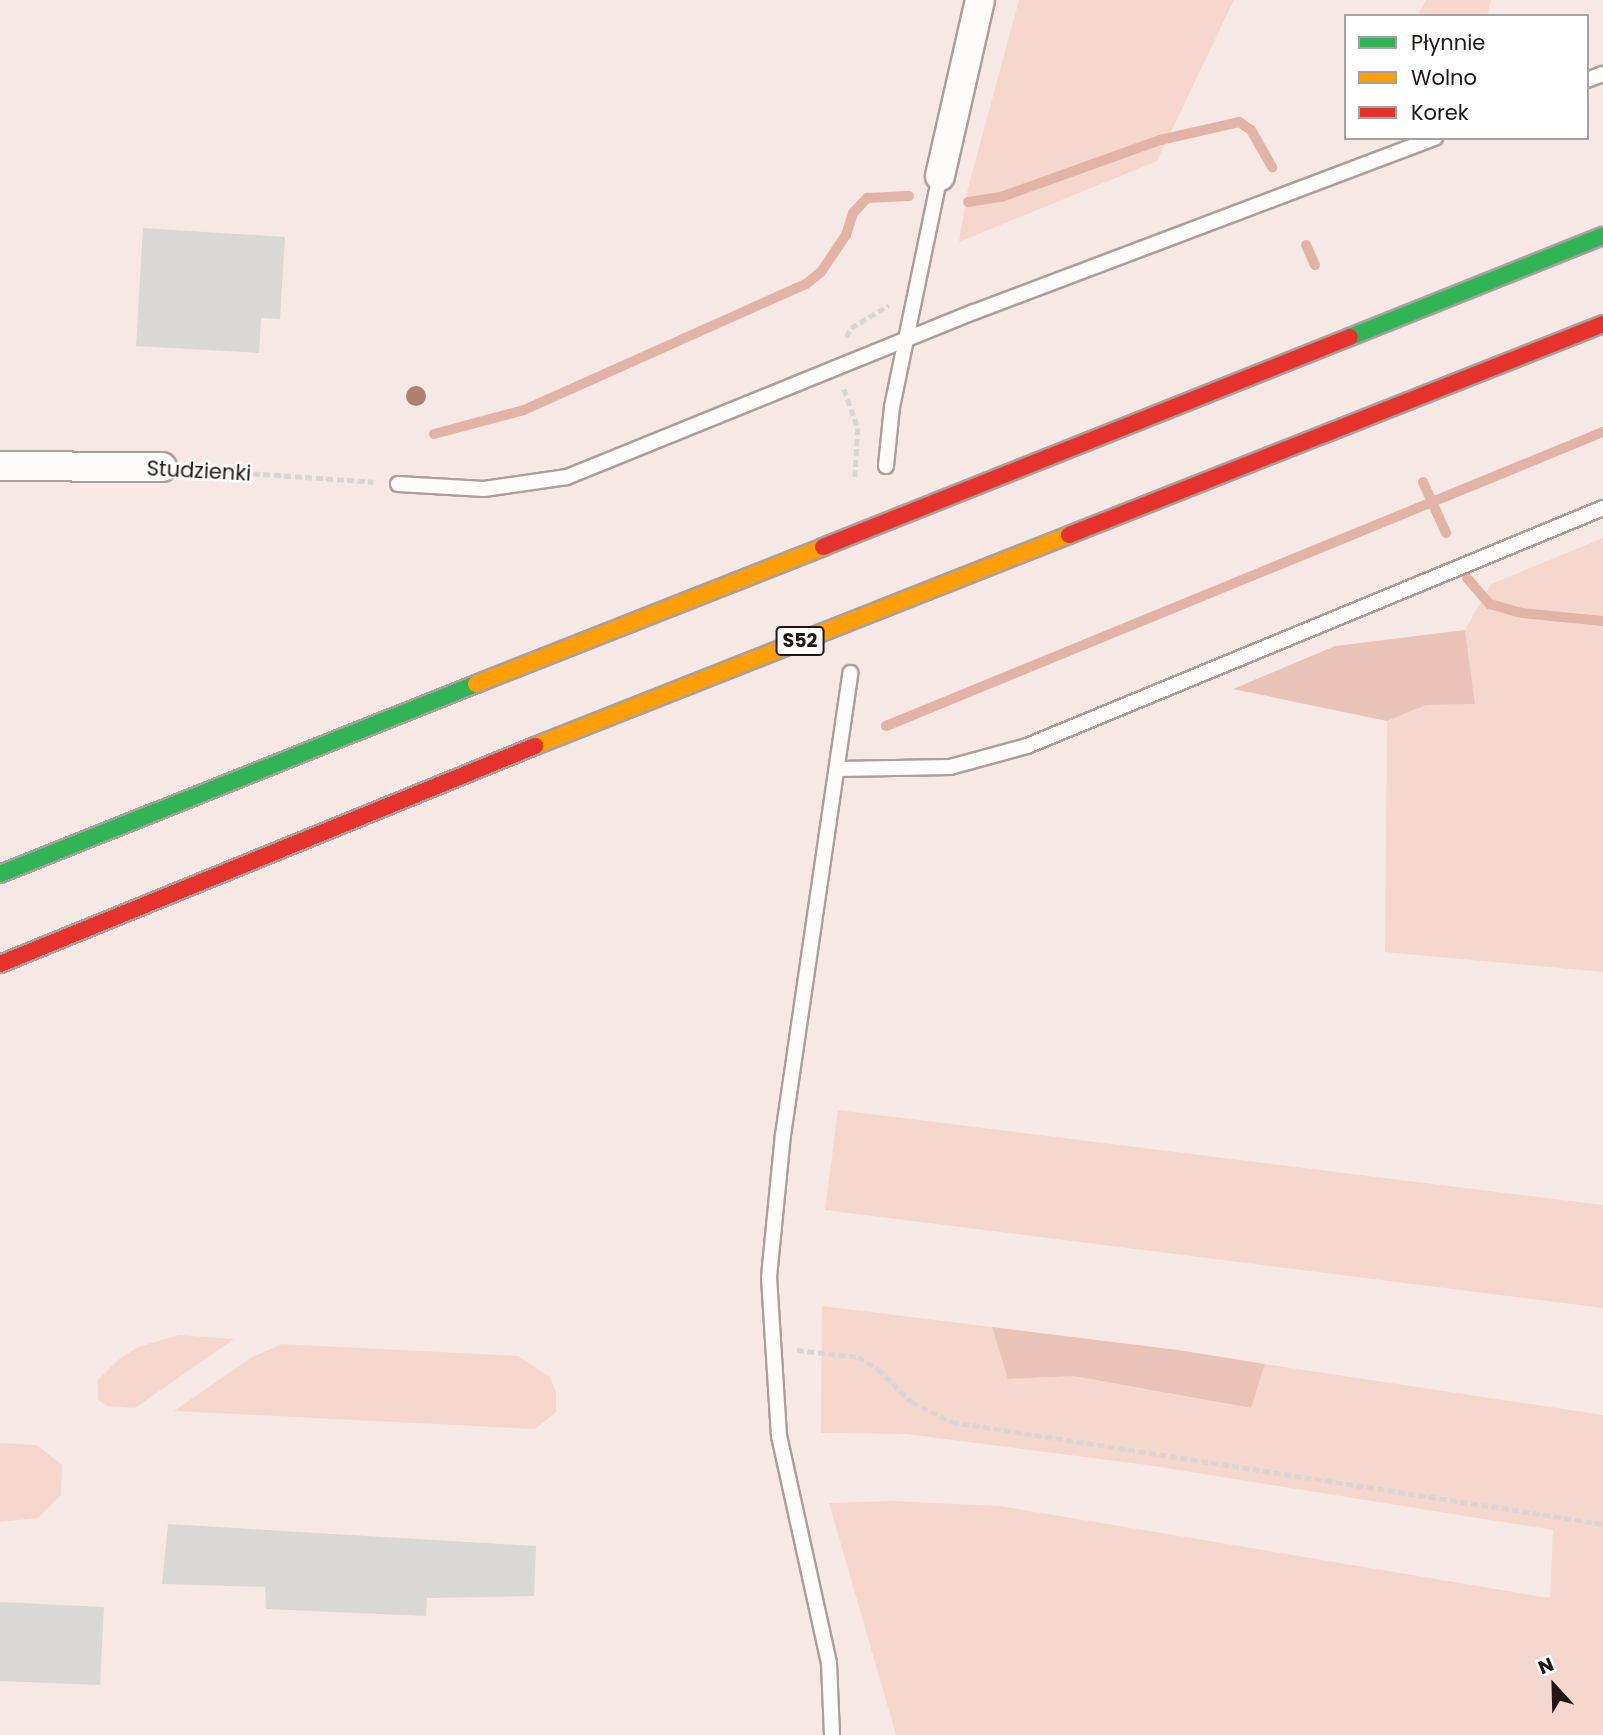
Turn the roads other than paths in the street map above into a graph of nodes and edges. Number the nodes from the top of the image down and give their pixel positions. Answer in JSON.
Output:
{"nodes":[{"id":1,"x":980,"y":0,"type":"edge"},
{"id":2,"x":1430,"y":140,"type":"edge"},
{"id":3,"x":940,"y":176,"type":"joint"},
{"id":4,"x":1603,"y":236,"type":"edge"},
{"id":5,"x":1603,"y":324,"type":"edge"},
{"id":6,"x":904,"y":342,"type":"junction"},
{"id":7,"x":0,"y":466,"type":"edge"},
{"id":8,"x":886,"y":466,"type":"dead end"},
{"id":9,"x":162,"y":467,"type":"road end"},
{"id":10,"x":398,"y":484,"type":"road end"},
{"id":11,"x":1603,"y":508,"type":"edge"},
{"id":12,"x":850,"y":673,"type":"dead end"},
{"id":13,"x":839,"y":769,"type":"junction"},
{"id":14,"x":0,"y":874,"type":"edge"},
{"id":15,"x":0,"y":964,"type":"edge"},
{"id":16,"x":832,"y":1735,"type":"edge"}],
"edges":[{"from":1,"to":3,"type":"street"},
{"from":2,"to":6,"type":"lane"},
{"from":3,"to":6,"type":"lane"},
{"from":4,"to":14,"type":"highway"},
{"from":5,"to":15,"type":"highway","number":"S52"},
{"from":6,"to":8,"type":"lane"},
{"from":6,"to":10,"type":"lane"},
{"from":7,"to":9,"type":"street","name":"Studzienki"},
{"from":11,"to":13,"type":"lane"},
{"from":12,"to":13,"type":"lane"},
{"from":13,"to":16,"type":"lane"}]}
